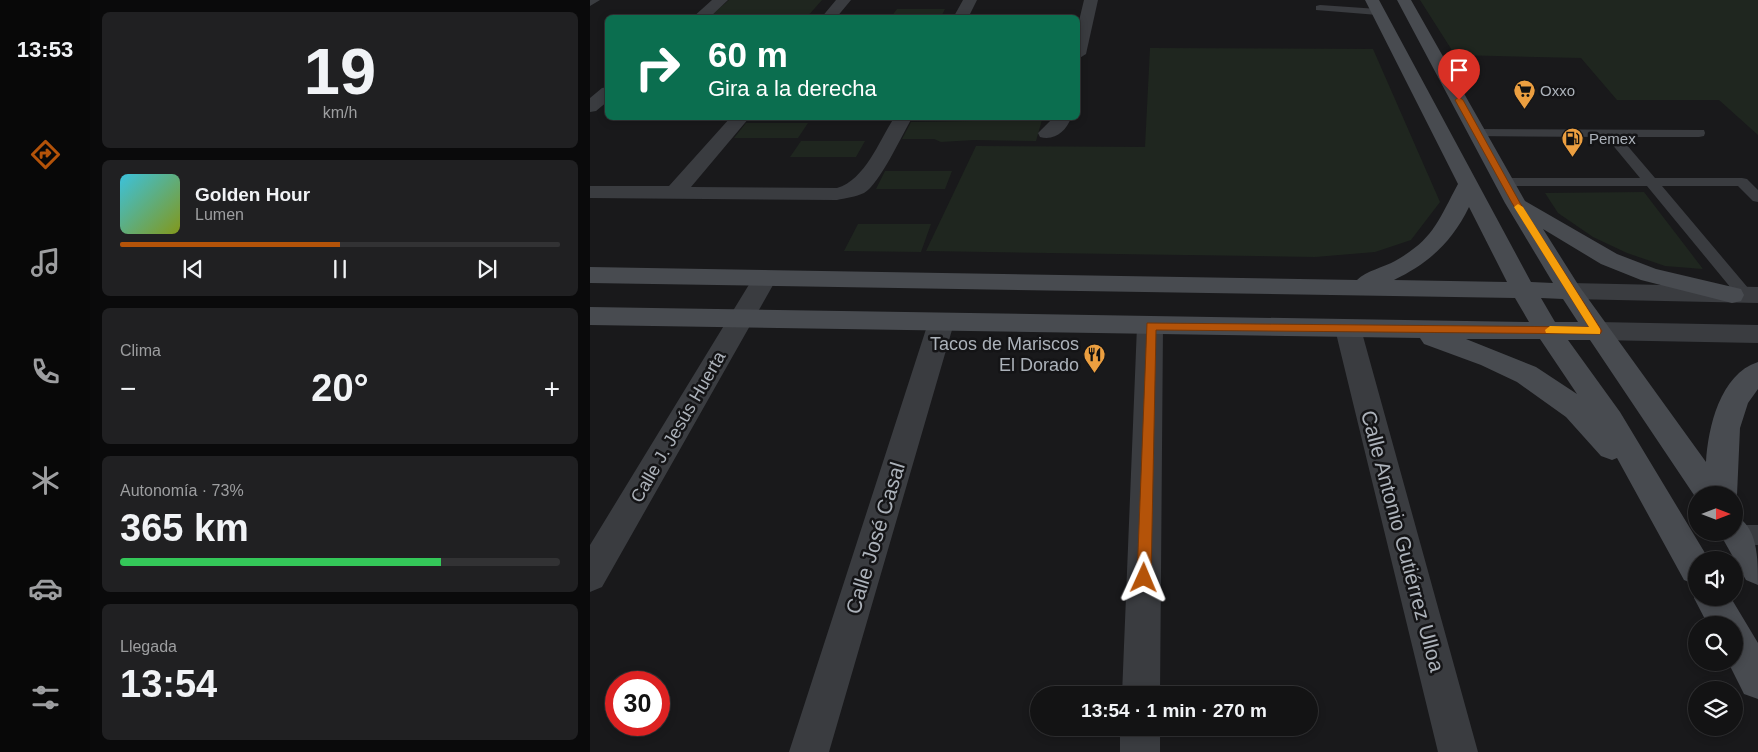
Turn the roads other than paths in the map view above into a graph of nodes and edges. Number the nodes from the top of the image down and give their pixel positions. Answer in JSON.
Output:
{"nodes":[{"id":1,"x":721,"y":0,"type":"edge"},
{"id":2,"x":844,"y":0,"type":"edge"},
{"id":3,"x":970,"y":0,"type":"edge"},
{"id":4,"x":1091,"y":0,"type":"edge"},
{"id":5,"x":1404,"y":0,"type":"edge"},
{"id":6,"x":1375,"y":6,"type":"edge"},
{"id":7,"x":703,"y":15,"type":"edge"},
{"id":8,"x":831,"y":15,"type":"edge"},
{"id":9,"x":962,"y":15,"type":"edge"},
{"id":10,"x":1080,"y":46,"type":"edge"},
{"id":11,"x":605,"y":94,"type":"edge"},
{"id":12,"x":590,"y":107,"type":"edge"},
{"id":13,"x":738,"y":120,"type":"edge"},
{"id":14,"x":902,"y":120,"type":"edge"},
{"id":15,"x":1061,"y":120,"type":"edge"},
{"id":16,"x":1047,"y":133,"type":"dead end"},
{"id":17,"x":1477,"y":133,"type":"junction"},
{"id":18,"x":1610,"y":133,"type":"junction"},
{"id":19,"x":1699,"y":133,"type":"dead end"},
{"id":20,"x":1651,"y":183,"type":"junction"},
{"id":21,"x":1467,"y":186,"type":"junction"},
{"id":22,"x":590,"y":192,"type":"edge"},
{"id":23,"x":675,"y":192,"type":"junction"},
{"id":24,"x":1510,"y":193,"type":"junction"},
{"id":25,"x":1758,"y":198,"type":"edge"},
{"id":26,"x":590,"y":275,"type":"edge"},
{"id":27,"x":765,"y":278,"type":"junction"},
{"id":28,"x":1357,"y":288,"type":"junction"},
{"id":29,"x":1523,"y":290,"type":"junction"},
{"id":30,"x":1570,"y":291,"type":"junction"},
{"id":31,"x":1745,"y":295,"type":"edge"},
{"id":32,"x":590,"y":316,"type":"edge"},
{"id":33,"x":741,"y":320,"type":"junction"},
{"id":34,"x":941,"y":323,"type":"junction"},
{"id":35,"x":1150,"y":326,"type":"junction"},
{"id":36,"x":1348,"y":330,"type":"junction"},
{"id":37,"x":1405,"y":330,"type":"junction"},
{"id":38,"x":1547,"y":330,"type":"junction"},
{"id":39,"x":1596,"y":331,"type":"junction"},
{"id":40,"x":1758,"y":334,"type":"edge"},
{"id":41,"x":1758,"y":372,"type":"edge"},
{"id":42,"x":1706,"y":486,"type":"edge"},
{"id":43,"x":1721,"y":486,"type":"edge"},
{"id":44,"x":1654,"y":493,"type":"junction"},
{"id":45,"x":1743,"y":533,"type":"edge"},
{"id":46,"x":1688,"y":555,"type":"edge"},
{"id":47,"x":1758,"y":569,"type":"edge"},
{"id":48,"x":590,"y":576,"type":"edge"},
{"id":49,"x":1743,"y":653,"type":"edge"},
{"id":50,"x":1758,"y":680,"type":"edge"},
{"id":51,"x":1141,"y":686,"type":"edge"},
{"id":52,"x":1140,"y":736,"type":"edge"},
{"id":53,"x":809,"y":752,"type":"edge"},
{"id":54,"x":1140,"y":752,"type":"edge"},
{"id":55,"x":1458,"y":752,"type":"edge"}],
"edges":[{"from":1,"to":7,"type":"street"},
{"from":2,"to":8,"type":"street"},
{"from":3,"to":9,"type":"street"},
{"from":4,"to":10,"type":"street"},
{"from":5,"to":17,"type":"main road"},
{"from":6,"to":21,"type":"main road"},
{"from":11,"to":12,"type":"street"},
{"from":13,"to":23,"type":"street"},
{"from":14,"to":23,"type":"street"},
{"from":15,"to":16,"type":"street"},
{"from":17,"to":18,"type":"lane"},
{"from":17,"to":24,"type":"main road"},
{"from":18,"to":19,"type":"lane"},
{"from":18,"to":20,"type":"lane"},
{"from":20,"to":24,"type":"lane"},
{"from":20,"to":25,"type":"lane"},
{"from":20,"to":31,"type":"lane"},
{"from":21,"to":28,"type":"main road"},
{"from":21,"to":29,"type":"main road"},
{"from":22,"to":23,"type":"street"},
{"from":24,"to":30,"type":"main road"},
{"from":24,"to":31,"type":"main road"},
{"from":26,"to":27,"type":"main road"},
{"from":27,"to":28,"type":"main road"},
{"from":27,"to":33,"type":"street","name":"Calle J. Jesús Huerta"},
{"from":28,"to":29,"type":"main road"},
{"from":29,"to":30,"type":"main road"},
{"from":29,"to":38,"type":"main road"},
{"from":30,"to":31,"type":"street"},
{"from":30,"to":39,"type":"main road"},
{"from":32,"to":33,"type":"main road"},
{"from":33,"to":34,"type":"main road"},
{"from":33,"to":48,"type":"street","name":"Calle J. Jesús Huerta"},
{"from":34,"to":35,"type":"main road"},
{"from":34,"to":53,"type":"street","name":"Calle José Casal"},
{"from":35,"to":36,"type":"main road"},
{"from":35,"to":51,"type":"street"},
{"from":36,"to":37,"type":"main road"},
{"from":36,"to":55,"type":"street","name":"Calle Antonio Gutiérrez Ulloa"},
{"from":37,"to":38,"type":"main road"},
{"from":37,"to":44,"type":"main road"},
{"from":38,"to":39,"type":"main road"},
{"from":38,"to":44,"type":"main road"},
{"from":39,"to":40,"type":"street"},
{"from":39,"to":42,"type":"main road"},
{"from":41,"to":43,"type":"main road"},
{"from":44,"to":46,"type":"main road"},
{"from":45,"to":47,"type":"main road"},
{"from":49,"to":50,"type":"main road"},
{"from":52,"to":54,"type":"street"}]}
